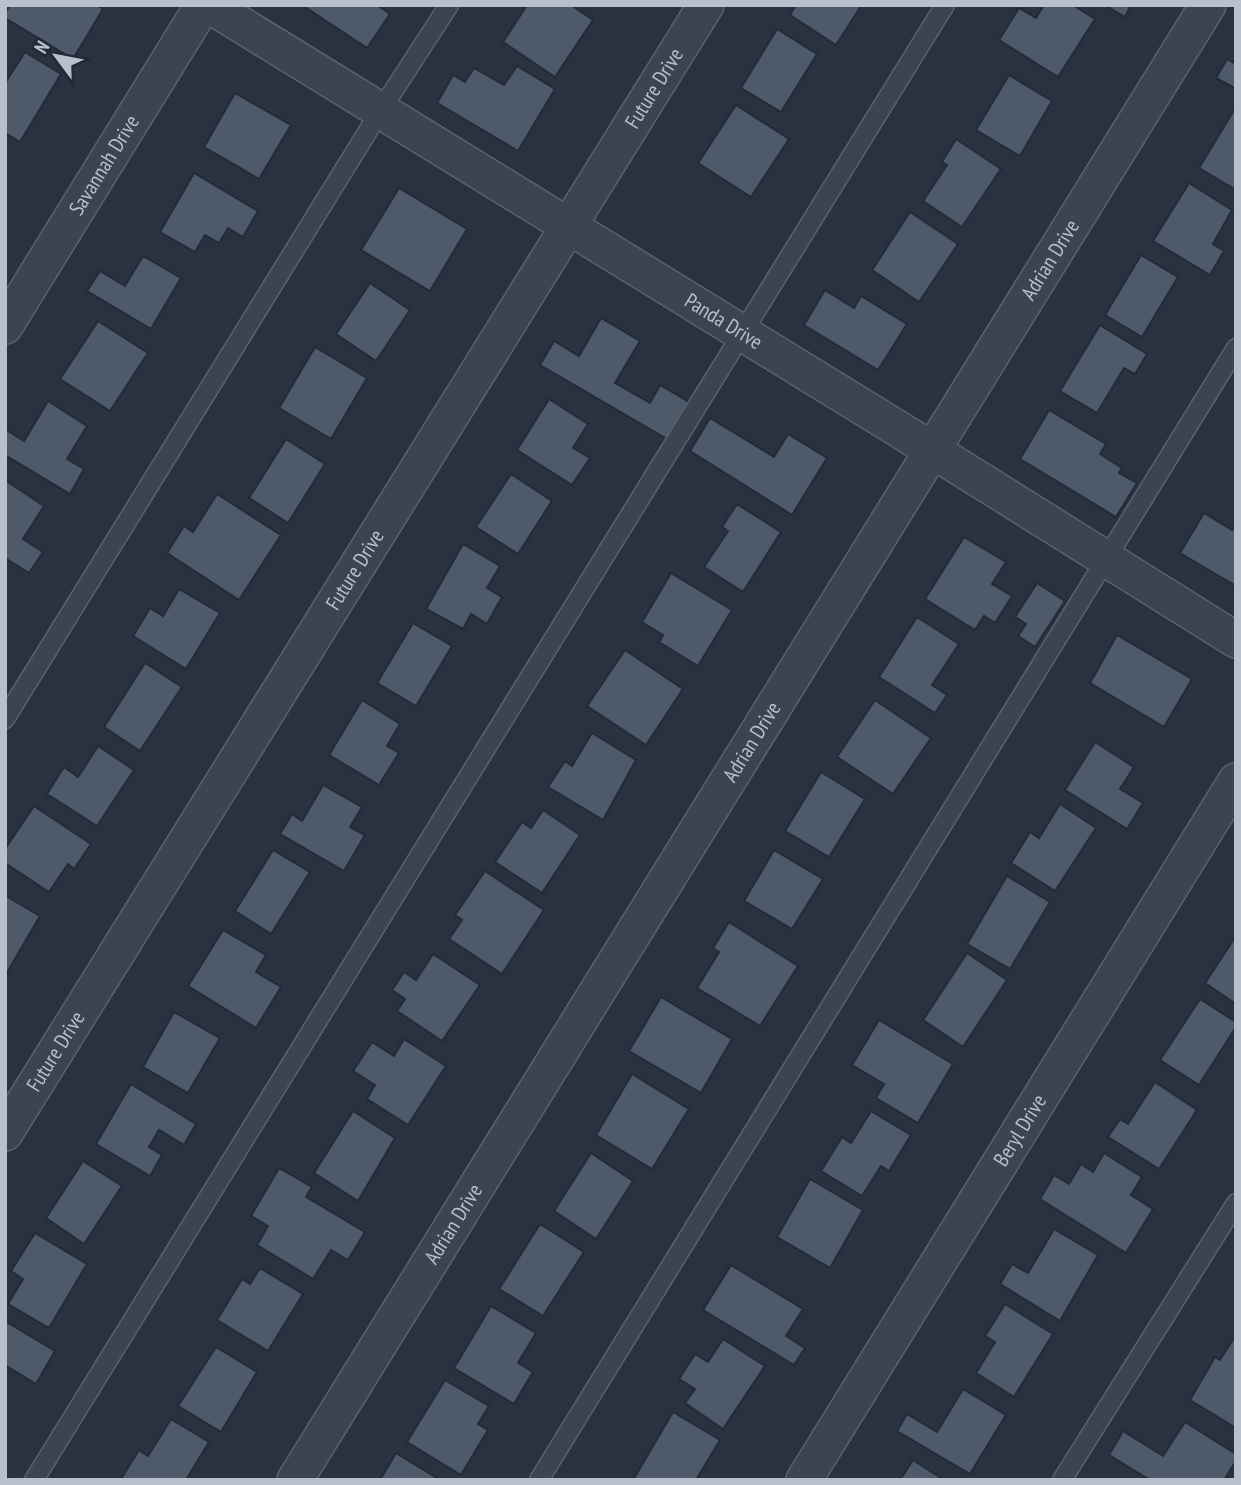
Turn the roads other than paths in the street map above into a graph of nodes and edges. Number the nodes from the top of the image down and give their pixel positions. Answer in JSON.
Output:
{"nodes":[{"id":1,"x":204,"y":5,"type":"edge"},
{"id":2,"x":209,"y":5,"type":"edge"},
{"id":3,"x":449,"y":5,"type":"edge"},
{"id":4,"x":706,"y":5,"type":"edge"},
{"id":5,"x":945,"y":5,"type":"edge"},
{"id":6,"x":1208,"y":5,"type":"edge"},
{"id":7,"x":380,"y":110,"type":"junction"},
{"id":8,"x":569,"y":226,"type":"junction"},
{"id":9,"x":5,"y":326,"type":"edge"},
{"id":10,"x":742,"y":333,"type":"junction"},
{"id":11,"x":1236,"y":348,"type":"edge"},
{"id":12,"x":933,"y":451,"type":"junction"},
{"id":13,"x":1106,"y":559,"type":"junction"},
{"id":14,"x":1236,"y":640,"type":"edge"},
{"id":15,"x":5,"y":719,"type":"edge"},
{"id":16,"x":1236,"y":781,"type":"edge"},
{"id":17,"x":5,"y":1133,"type":"edge"},
{"id":18,"x":1236,"y":1202,"type":"edge"},
{"id":19,"x":34,"y":1480,"type":"edge"},
{"id":20,"x":295,"y":1480,"type":"edge"},
{"id":21,"x":539,"y":1480,"type":"edge"},
{"id":22,"x":804,"y":1480,"type":"edge"},
{"id":23,"x":1062,"y":1480,"type":"edge"}],
"edges":[{"from":1,"to":9,"type":"street","name":"Savannah Drive"},
{"from":2,"to":7,"type":"street","name":"Panda Drive"},
{"from":3,"to":7,"type":"lane"},
{"from":4,"to":8,"type":"street","name":"Future Drive"},
{"from":5,"to":10,"type":"lane"},
{"from":6,"to":12,"type":"street","name":"Adrian Drive"},
{"from":7,"to":8,"type":"street","name":"Panda Drive"},
{"from":7,"to":15,"type":"lane"},
{"from":8,"to":10,"type":"street","name":"Panda Drive"},
{"from":8,"to":17,"type":"street","name":"Future Drive"},
{"from":10,"to":12,"type":"street","name":"Panda Drive"},
{"from":10,"to":19,"type":"lane"},
{"from":11,"to":13,"type":"lane"},
{"from":12,"to":13,"type":"street","name":"Panda Drive"},
{"from":12,"to":20,"type":"street","name":"Adrian Drive"},
{"from":13,"to":14,"type":"street","name":"Panda Drive"},
{"from":13,"to":21,"type":"lane"},
{"from":16,"to":22,"type":"street","name":"Beryl Drive"},
{"from":18,"to":23,"type":"lane"}]}
